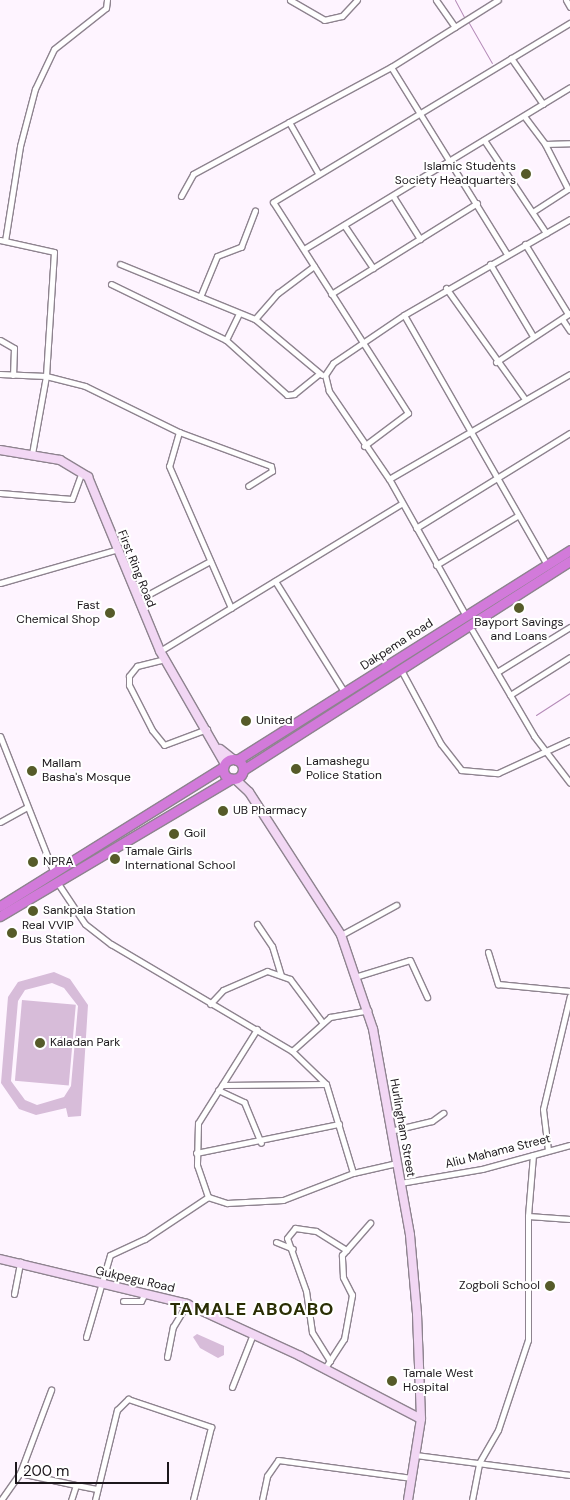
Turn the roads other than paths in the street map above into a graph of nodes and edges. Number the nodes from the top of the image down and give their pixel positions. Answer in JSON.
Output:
{"nodes":[{"id":1,"x":107,"y":0,"type":"edge"},
{"id":2,"x":290,"y":0,"type":"edge"},
{"id":3,"x":357,"y":0,"type":"edge"},
{"id":4,"x":436,"y":0,"type":"edge"},
{"id":5,"x":498,"y":0,"type":"edge"},
{"id":6,"x":566,"y":0,"type":"edge"},
{"id":7,"x":570,"y":7,"type":"edge"},
{"id":8,"x":570,"y":23,"type":"edge"},
{"id":9,"x":455,"y":27,"type":"junction"},
{"id":10,"x":511,"y":58,"type":"junction"},
{"id":11,"x":391,"y":67,"type":"junction"},
{"id":12,"x":570,"y":87,"type":"edge"},
{"id":13,"x":543,"y":104,"type":"junction"},
{"id":14,"x":419,"y":113,"type":"junction"},
{"id":15,"x":524,"y":116,"type":"junction"},
{"id":16,"x":289,"y":122,"type":"junction"},
{"id":17,"x":484,"y":140,"type":"junction"},
{"id":18,"x":570,"y":143,"type":"edge"},
{"id":19,"x":545,"y":144,"type":"junction"},
{"id":20,"x":452,"y":160,"type":"junction"},
{"id":21,"x":318,"y":173,"type":"junction"},
{"id":22,"x":181,"y":196,"type":"dead end"},
{"id":23,"x":393,"y":196,"type":"junction"},
{"id":24,"x":477,"y":203,"type":"junction"},
{"id":25,"x":255,"y":210,"type":"dead end"},
{"id":26,"x":534,"y":212,"type":"junction"},
{"id":27,"x":570,"y":219,"type":"edge"},
{"id":28,"x":344,"y":225,"type":"junction"},
{"id":29,"x":546,"y":233,"type":"junction"},
{"id":30,"x":420,"y":239,"type":"junction"},
{"id":31,"x":3,"y":240,"type":"edge"},
{"id":32,"x":524,"y":244,"type":"junction"},
{"id":33,"x":304,"y":249,"type":"junction"},
{"id":34,"x":507,"y":254,"type":"junction"},
{"id":35,"x":120,"y":264,"type":"dead end"},
{"id":36,"x":490,"y":264,"type":"junction"},
{"id":37,"x":314,"y":266,"type":"junction"},
{"id":38,"x":373,"y":268,"type":"junction"},
{"id":39,"x":111,"y":284,"type":"dead end"},
{"id":40,"x":446,"y":288,"type":"junction"},
{"id":41,"x":331,"y":294,"type":"junction"},
{"id":42,"x":200,"y":297,"type":"junction"},
{"id":43,"x":569,"y":314,"type":"edge"},
{"id":44,"x":238,"y":315,"type":"junction"},
{"id":45,"x":404,"y":315,"type":"junction"},
{"id":46,"x":255,"y":319,"type":"junction"},
{"id":47,"x":562,"y":319,"type":"junction"},
{"id":48,"x":570,"y":331,"type":"edge"},
{"id":49,"x":533,"y":336,"type":"junction"},
{"id":50,"x":0,"y":340,"type":"edge"},
{"id":51,"x":226,"y":340,"type":"junction"},
{"id":52,"x":362,"y":342,"type":"junction"},
{"id":53,"x":496,"y":362,"type":"junction"},
{"id":54,"x":0,"y":374,"type":"edge"},
{"id":55,"x":570,"y":374,"type":"edge"},
{"id":56,"x":13,"y":375,"type":"junction"},
{"id":57,"x":322,"y":375,"type":"junction"},
{"id":58,"x":46,"y":376,"type":"junction"},
{"id":59,"x":525,"y":399,"type":"junction"},
{"id":60,"x":470,"y":431,"type":"junction"},
{"id":61,"x":179,"y":432,"type":"junction"},
{"id":62,"x":570,"y":433,"type":"edge"},
{"id":63,"x":364,"y":446,"type":"junction"},
{"id":64,"x":0,"y":450,"type":"edge"},
{"id":65,"x":32,"y":454,"type":"junction"},
{"id":66,"x":82,"y":472,"type":"junction"},
{"id":67,"x":389,"y":479,"type":"junction"},
{"id":68,"x":495,"y":479,"type":"junction"},
{"id":69,"x":248,"y":486,"type":"dead end"},
{"id":70,"x":0,"y":493,"type":"edge"},
{"id":71,"x":400,"y":504,"type":"junction"},
{"id":72,"x":517,"y":516,"type":"junction"},
{"id":73,"x":416,"y":528,"type":"junction"},
{"id":74,"x":115,"y":550,"type":"junction"},
{"id":75,"x":570,"y":550,"type":"edge"},
{"id":76,"x":570,"y":560,"type":"edge"},
{"id":77,"x":210,"y":562,"type":"junction"},
{"id":78,"x":547,"y":565,"type":"junction"},
{"id":79,"x":436,"y":566,"type":"junction"},
{"id":80,"x":275,"y":581,"type":"junction"},
{"id":81,"x":0,"y":583,"type":"edge"},
{"id":82,"x":137,"y":601,"type":"junction"},
{"id":83,"x":230,"y":608,"type":"junction"},
{"id":84,"x":467,"y":620,"type":"junction"},
{"id":85,"x":570,"y":627,"type":"edge"},
{"id":86,"x":160,"y":652,"type":"junction"},
{"id":87,"x":570,"y":657,"type":"edge"},
{"id":88,"x":165,"y":659,"type":"junction"},
{"id":89,"x":400,"y":667,"type":"junction"},
{"id":90,"x":497,"y":672,"type":"junction"},
{"id":91,"x":345,"y":694,"type":"junction"},
{"id":92,"x":510,"y":695,"type":"junction"},
{"id":93,"x":208,"y":729,"type":"junction"},
{"id":94,"x":0,"y":738,"type":"edge"},
{"id":95,"x":570,"y":740,"type":"edge"},
{"id":96,"x":219,"y":747,"type":"junction"},
{"id":97,"x":546,"y":754,"type":"junction"},
{"id":98,"x":235,"y":760,"type":"junction"},
{"id":99,"x":224,"y":765,"type":"junction"},
{"id":100,"x":238,"y":776,"type":"junction"},
{"id":101,"x":570,"y":783,"type":"edge"},
{"id":102,"x":27,"y":807,"type":"junction"},
{"id":103,"x":0,"y":822,"type":"edge"},
{"id":104,"x":55,"y":878,"type":"junction"},
{"id":105,"x":396,"y":904,"type":"dead end"},
{"id":106,"x":0,"y":906,"type":"edge"},
{"id":107,"x":0,"y":916,"type":"edge"},
{"id":108,"x":258,"y":924,"type":"dead end"},
{"id":109,"x":341,"y":935,"type":"junction"},
{"id":110,"x":488,"y":952,"type":"dead end"},
{"id":111,"x":281,"y":975,"type":"junction"},
{"id":112,"x":358,"y":976,"type":"junction"},
{"id":113,"x":570,"y":991,"type":"edge"},
{"id":114,"x":570,"y":996,"type":"edge"},
{"id":115,"x":427,"y":997,"type":"dead end"},
{"id":116,"x":210,"y":1004,"type":"junction"},
{"id":117,"x":368,"y":1010,"type":"junction"},
{"id":118,"x":322,"y":1022,"type":"junction"},
{"id":119,"x":257,"y":1029,"type":"junction"},
{"id":120,"x":292,"y":1051,"type":"junction"},
{"id":121,"x":326,"y":1084,"type":"junction"},
{"id":122,"x":220,"y":1088,"type":"junction"},
{"id":123,"x":443,"y":1114,"type":"dead end"},
{"id":124,"x":339,"y":1124,"type":"junction"},
{"id":125,"x":390,"y":1131,"type":"junction"},
{"id":126,"x":261,"y":1143,"type":"junction"},
{"id":127,"x":570,"y":1145,"type":"edge"},
{"id":128,"x":548,"y":1150,"type":"junction"},
{"id":129,"x":196,"y":1153,"type":"junction"},
{"id":130,"x":533,"y":1154,"type":"junction"},
{"id":131,"x":397,"y":1163,"type":"junction"},
{"id":132,"x":354,"y":1173,"type":"junction"},
{"id":133,"x":400,"y":1183,"type":"junction"},
{"id":134,"x":208,"y":1197,"type":"junction"},
{"id":135,"x":528,"y":1216,"type":"junction"},
{"id":136,"x":570,"y":1219,"type":"edge"},
{"id":137,"x":370,"y":1223,"type":"dead end"},
{"id":138,"x":276,"y":1242,"type":"dead end"},
{"id":139,"x":293,"y":1249,"type":"junction"},
{"id":140,"x":346,"y":1250,"type":"junction"},
{"id":141,"x":0,"y":1259,"type":"edge"},
{"id":142,"x":20,"y":1262,"type":"junction"},
{"id":143,"x":100,"y":1283,"type":"junction"},
{"id":144,"x":145,"y":1293,"type":"junction"},
{"id":145,"x":14,"y":1294,"type":"dead end"},
{"id":146,"x":123,"y":1301,"type":"dead end"},
{"id":147,"x":187,"y":1304,"type":"junction"},
{"id":148,"x":253,"y":1334,"type":"junction"},
{"id":149,"x":86,"y":1337,"type":"dead end"},
{"id":150,"x":167,"y":1356,"type":"dead end"},
{"id":151,"x":327,"y":1365,"type":"junction"},
{"id":152,"x":232,"y":1387,"type":"dead end"},
{"id":153,"x":51,"y":1390,"type":"dead end"},
{"id":154,"x":421,"y":1419,"type":"junction"},
{"id":155,"x":416,"y":1454,"type":"junction"},
{"id":156,"x":480,"y":1463,"type":"junction"},
{"id":157,"x":20,"y":1472,"type":"junction"},
{"id":158,"x":570,"y":1474,"type":"edge"},
{"id":159,"x":412,"y":1478,"type":"junction"},
{"id":160,"x":76,"y":1484,"type":"junction"},
{"id":161,"x":97,"y":1489,"type":"junction"},
{"id":162,"x":1,"y":1500,"type":"edge"},
{"id":163,"x":71,"y":1500,"type":"edge"},
{"id":164,"x":95,"y":1500,"type":"edge"},
{"id":165,"x":193,"y":1500,"type":"edge"},
{"id":166,"x":262,"y":1500,"type":"edge"},
{"id":167,"x":408,"y":1500,"type":"edge"},
{"id":168,"x":472,"y":1500,"type":"edge"}],
"edges":[{"from":1,"to":31,"type":"street"},
{"from":2,"to":3,"type":"street"},
{"from":4,"to":9,"type":"street"},
{"from":5,"to":9,"type":"street"},
{"from":6,"to":7,"type":"street"},
{"from":8,"to":10,"type":"street"},
{"from":9,"to":11,"type":"street"},
{"from":10,"to":13,"type":"street"},
{"from":10,"to":14,"type":"street"},
{"from":11,"to":14,"type":"street"},
{"from":11,"to":16,"type":"street"},
{"from":12,"to":13,"type":"street"},
{"from":13,"to":15,"type":"street"},
{"from":14,"to":20,"type":"street"},
{"from":14,"to":21,"type":"street"},
{"from":15,"to":17,"type":"street"},
{"from":15,"to":19,"type":"street"},
{"from":16,"to":21,"type":"street"},
{"from":16,"to":22,"type":"street"},
{"from":17,"to":20,"type":"street"},
{"from":17,"to":26,"type":"street"},
{"from":18,"to":19,"type":"street"},
{"from":19,"to":26,"type":"street"},
{"from":20,"to":23,"type":"street"},
{"from":20,"to":24,"type":"street"},
{"from":21,"to":33,"type":"street"},
{"from":23,"to":28,"type":"street"},
{"from":23,"to":30,"type":"street"},
{"from":24,"to":30,"type":"street"},
{"from":24,"to":34,"type":"street"},
{"from":25,"to":42,"type":"street"},
{"from":26,"to":29,"type":"street"},
{"from":27,"to":29,"type":"street"},
{"from":28,"to":33,"type":"street"},
{"from":28,"to":38,"type":"street"},
{"from":29,"to":32,"type":"street"},
{"from":30,"to":38,"type":"street"},
{"from":31,"to":58,"type":"street"},
{"from":32,"to":34,"type":"street"},
{"from":32,"to":43,"type":"street"},
{"from":33,"to":37,"type":"street"},
{"from":34,"to":36,"type":"street"},
{"from":35,"to":42,"type":"street"},
{"from":36,"to":40,"type":"street"},
{"from":36,"to":49,"type":"street"},
{"from":37,"to":41,"type":"street"},
{"from":37,"to":46,"type":"street"},
{"from":38,"to":41,"type":"street"},
{"from":39,"to":51,"type":"street"},
{"from":40,"to":45,"type":"street"},
{"from":40,"to":53,"type":"street"},
{"from":41,"to":52,"type":"street"},
{"from":42,"to":44,"type":"street"},
{"from":43,"to":47,"type":"street"},
{"from":44,"to":46,"type":"street"},
{"from":44,"to":51,"type":"street"},
{"from":45,"to":52,"type":"street"},
{"from":45,"to":60,"type":"street"},
{"from":46,"to":57,"type":"street"},
{"from":47,"to":48,"type":"street"},
{"from":47,"to":49,"type":"street"},
{"from":49,"to":53,"type":"street"},
{"from":50,"to":56,"type":"street"},
{"from":51,"to":57,"type":"street"},
{"from":52,"to":57,"type":"street"},
{"from":52,"to":63,"type":"street"},
{"from":53,"to":59,"type":"street"},
{"from":54,"to":56,"type":"street"},
{"from":55,"to":59,"type":"street"},
{"from":56,"to":58,"type":"street"},
{"from":57,"to":63,"type":"street"},
{"from":58,"to":61,"type":"street"},
{"from":58,"to":65,"type":"street"},
{"from":59,"to":60,"type":"street"},
{"from":60,"to":67,"type":"street"},
{"from":60,"to":68,"type":"street"},
{"from":61,"to":69,"type":"street"},
{"from":61,"to":77,"type":"street"},
{"from":62,"to":68,"type":"street"},
{"from":63,"to":67,"type":"street"},
{"from":64,"to":65,"type":"street","name":"First Ring Road"},
{"from":65,"to":66,"type":"street","name":"First Ring Road"},
{"from":66,"to":70,"type":"street"},
{"from":66,"to":74,"type":"street","name":"First Ring Road"},
{"from":67,"to":71,"type":"street"},
{"from":68,"to":72,"type":"street"},
{"from":68,"to":73,"type":"street"},
{"from":71,"to":73,"type":"street"},
{"from":71,"to":80,"type":"street"},
{"from":72,"to":78,"type":"street"},
{"from":72,"to":79,"type":"street"},
{"from":73,"to":79,"type":"street"},
{"from":74,"to":81,"type":"street"},
{"from":74,"to":82,"type":"street","name":"First Ring Road"},
{"from":75,"to":78,"type":"highway","name":"Dakpema Road"},
{"from":76,"to":84,"type":"highway","name":"Dakpema Road"},
{"from":77,"to":82,"type":"street"},
{"from":77,"to":83,"type":"street"},
{"from":78,"to":84,"type":"highway","name":"Dakpema Road"},
{"from":79,"to":84,"type":"street"},
{"from":80,"to":83,"type":"street"},
{"from":80,"to":91,"type":"street"},
{"from":82,"to":86,"type":"street","name":"First Ring Road"},
{"from":83,"to":86,"type":"street"},
{"from":84,"to":89,"type":"highway","name":"Dakpema Road"},
{"from":84,"to":90,"type":"street"},
{"from":84,"to":91,"type":"highway","name":"Dakpema Road"},
{"from":85,"to":90,"type":"street"},
{"from":86,"to":88,"type":"street","name":"First Ring Road"},
{"from":87,"to":92,"type":"street"},
{"from":88,"to":93,"type":"street","name":"First Ring Road"},
{"from":88,"to":93,"type":"street"},
{"from":89,"to":97,"type":"street"},
{"from":89,"to":100,"type":"highway","name":"Dakpema Road"},
{"from":90,"to":92,"type":"street"},
{"from":91,"to":98,"type":"highway","name":"Dakpema Road"},
{"from":92,"to":97,"type":"street"},
{"from":93,"to":96,"type":"street","name":"First Ring Road"},
{"from":94,"to":102,"type":"street"},
{"from":95,"to":97,"type":"street"},
{"from":96,"to":98,"type":"street","name":"First Ring Road"},
{"from":96,"to":99,"type":"street","name":"First Ring Road"},
{"from":97,"to":101,"type":"street"},
{"from":98,"to":99,"type":"highway","name":"Dakpema Road"},
{"from":98,"to":100,"type":"highway"},
{"from":99,"to":100,"type":"highway"},
{"from":99,"to":104,"type":"highway","name":"Dakpema Road"},
{"from":100,"to":104,"type":"highway","name":"Dakpema Road"},
{"from":100,"to":109,"type":"street","name":"Hurlingham Street"},
{"from":102,"to":103,"type":"street"},
{"from":102,"to":104,"type":"street"},
{"from":104,"to":106,"type":"highway","name":"Dakpema Road"},
{"from":104,"to":107,"type":"highway","name":"Dakpema Road"},
{"from":104,"to":116,"type":"street"},
{"from":105,"to":109,"type":"street"},
{"from":108,"to":111,"type":"street"},
{"from":109,"to":112,"type":"street","name":"Hurlingham Street"},
{"from":110,"to":113,"type":"street"},
{"from":111,"to":116,"type":"street"},
{"from":111,"to":118,"type":"street"},
{"from":112,"to":115,"type":"street"},
{"from":112,"to":117,"type":"street","name":"Hurlingham Street"},
{"from":114,"to":128,"type":"street"},
{"from":116,"to":119,"type":"street"},
{"from":117,"to":118,"type":"street"},
{"from":117,"to":125,"type":"street","name":"Hurlingham Street"},
{"from":118,"to":120,"type":"street"},
{"from":119,"to":120,"type":"street"},
{"from":119,"to":122,"type":"street"},
{"from":120,"to":121,"type":"street"},
{"from":121,"to":122,"type":"street"},
{"from":121,"to":124,"type":"street"},
{"from":122,"to":126,"type":"street"},
{"from":122,"to":129,"type":"street"},
{"from":123,"to":125,"type":"street"},
{"from":124,"to":126,"type":"street"},
{"from":124,"to":132,"type":"street"},
{"from":125,"to":131,"type":"street","name":"Hurlingham Street"},
{"from":126,"to":129,"type":"street"},
{"from":127,"to":128,"type":"street","name":"Aliu Mahama Street"},
{"from":128,"to":130,"type":"street","name":"Aliu Mahama Street"},
{"from":129,"to":134,"type":"street"},
{"from":130,"to":133,"type":"street","name":"Aliu Mahama Street"},
{"from":130,"to":135,"type":"street"},
{"from":131,"to":132,"type":"street"},
{"from":131,"to":133,"type":"street","name":"Hurlingham Street"},
{"from":132,"to":134,"type":"street"},
{"from":133,"to":154,"type":"street","name":"Hurlingham Street"},
{"from":134,"to":143,"type":"street"},
{"from":135,"to":136,"type":"street"},
{"from":135,"to":156,"type":"street"},
{"from":137,"to":140,"type":"street"},
{"from":138,"to":139,"type":"street"},
{"from":139,"to":140,"type":"street"},
{"from":139,"to":151,"type":"street"},
{"from":140,"to":151,"type":"street"},
{"from":141,"to":142,"type":"street","name":"Gukpegu Road"},
{"from":142,"to":143,"type":"street","name":"Gukpegu Road"},
{"from":142,"to":145,"type":"street"},
{"from":143,"to":144,"type":"street","name":"Gukpegu Road"},
{"from":143,"to":149,"type":"street"},
{"from":144,"to":146,"type":"street"},
{"from":144,"to":147,"type":"street","name":"Gukpegu Road"},
{"from":147,"to":148,"type":"street","name":"Gukpegu Road"},
{"from":147,"to":150,"type":"street"},
{"from":148,"to":151,"type":"street","name":"Gukpegu Road"},
{"from":148,"to":152,"type":"street"},
{"from":151,"to":154,"type":"street","name":"Gukpegu Road"},
{"from":153,"to":157,"type":"street"},
{"from":154,"to":155,"type":"street","name":"Hurlingham Street"},
{"from":155,"to":156,"type":"street"},
{"from":155,"to":159,"type":"street","name":"Hurlingham Street"},
{"from":156,"to":158,"type":"street"},
{"from":156,"to":168,"type":"street"},
{"from":157,"to":160,"type":"street"},
{"from":157,"to":162,"type":"street"},
{"from":159,"to":166,"type":"street"},
{"from":159,"to":167,"type":"street","name":"Hurlingham Street"},
{"from":160,"to":161,"type":"street"},
{"from":160,"to":163,"type":"street"},
{"from":161,"to":164,"type":"street"},
{"from":161,"to":165,"type":"street"}]}
